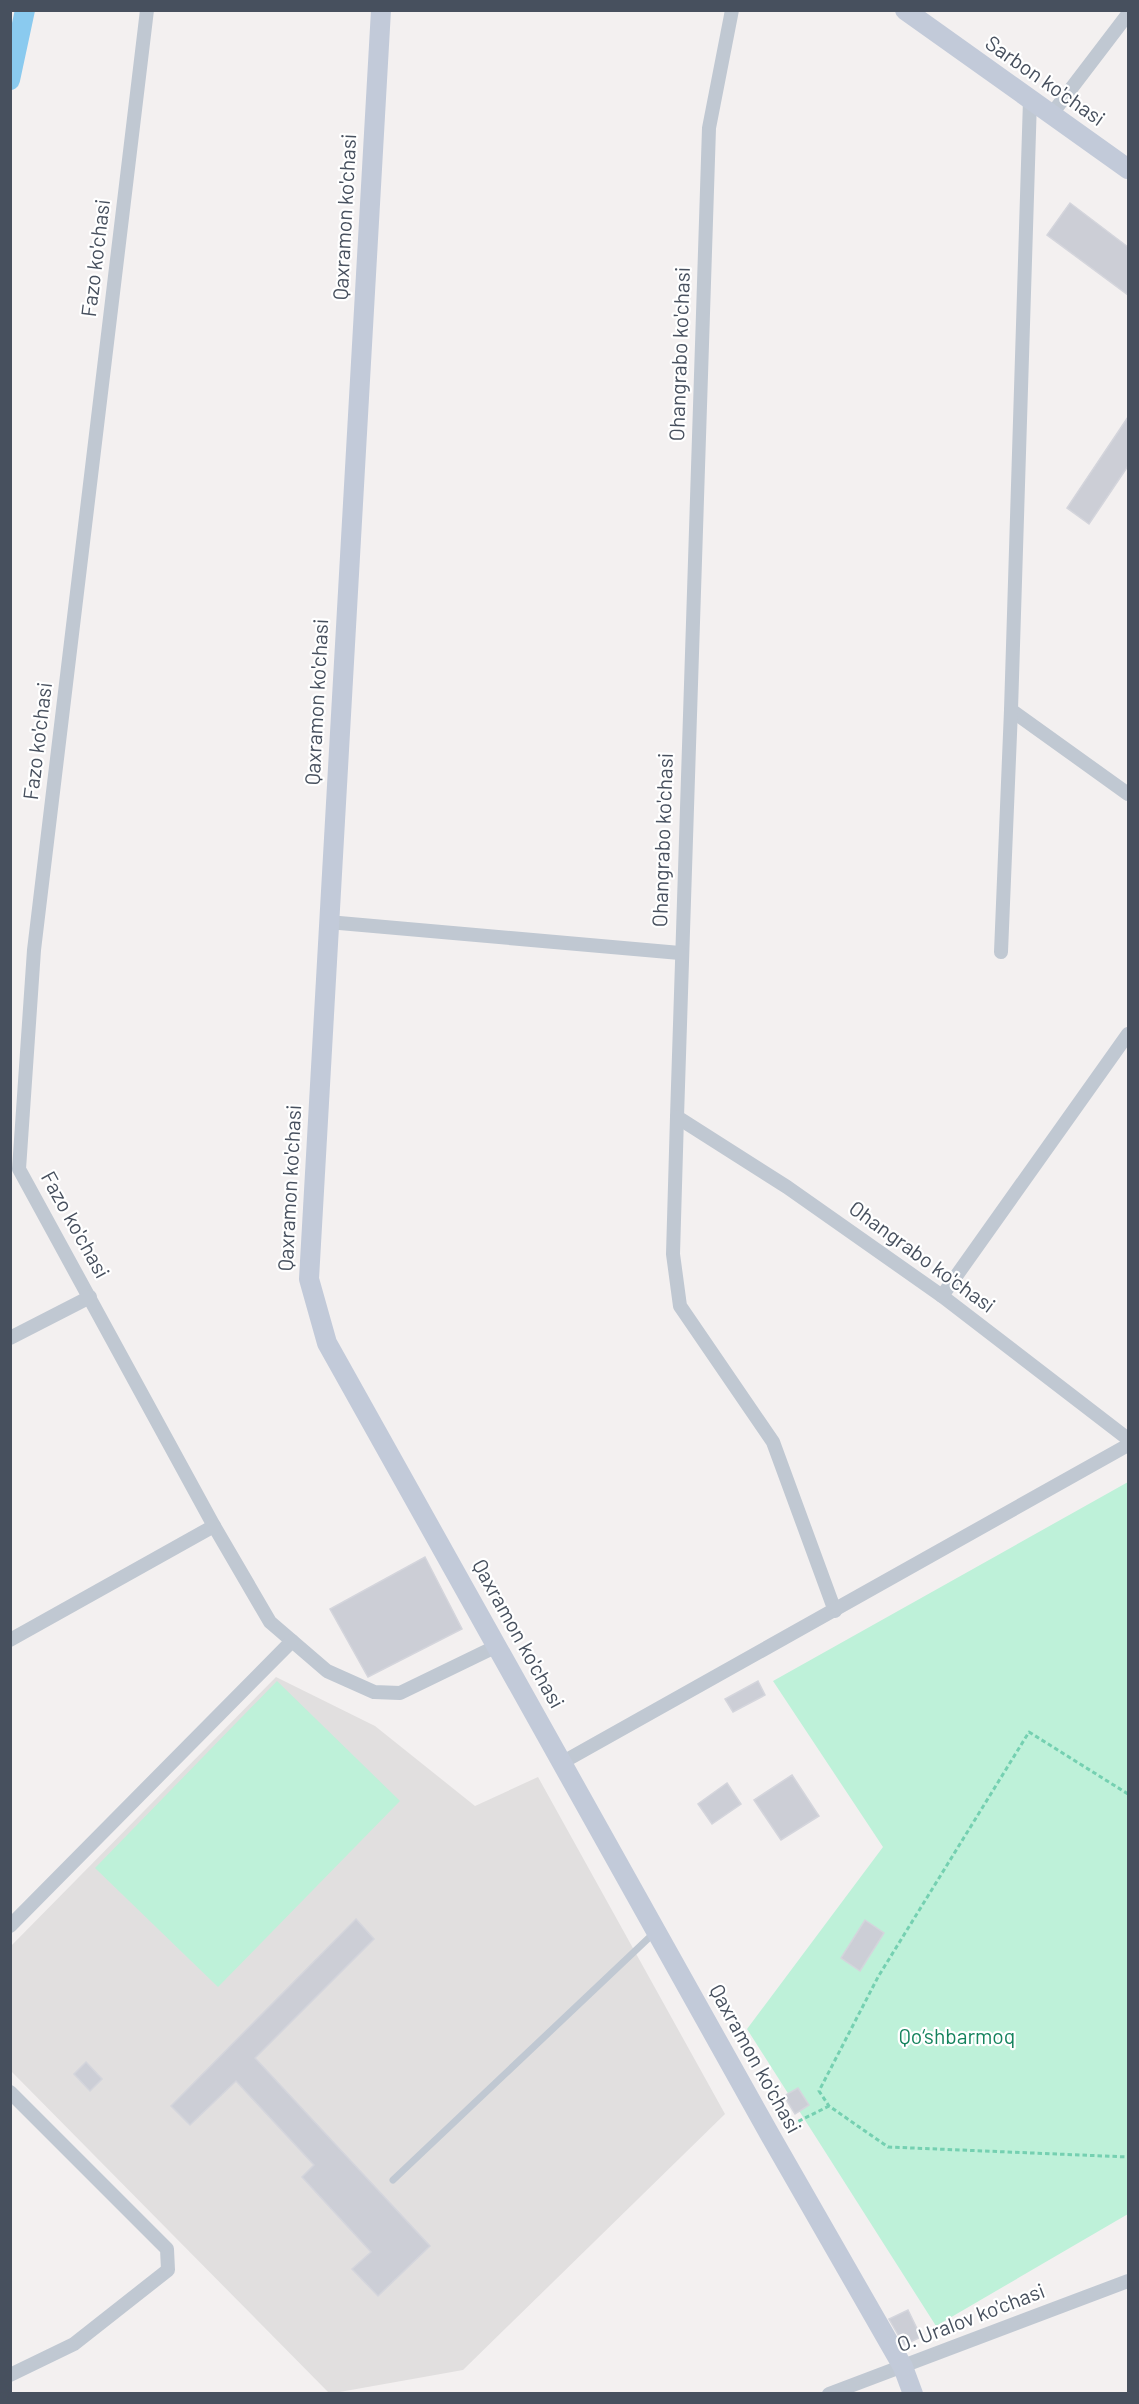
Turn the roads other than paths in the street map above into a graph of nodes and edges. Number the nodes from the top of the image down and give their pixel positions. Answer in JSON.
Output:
{"nodes":[{"id":1,"x":147,"y":10,"type":"edge"},
{"id":2,"x":381,"y":10,"type":"edge"},
{"id":3,"x":732,"y":10,"type":"edge"},
{"id":4,"x":905,"y":10,"type":"edge"},
{"id":5,"x":1128,"y":14,"type":"edge"},
{"id":6,"x":1030,"y":100,"type":"junction"},
{"id":7,"x":1052,"y":115,"type":"junction"},
{"id":8,"x":1128,"y":170,"type":"edge"},
{"id":9,"x":1011,"y":710,"type":"junction"},
{"id":10,"x":1128,"y":794,"type":"edge"},
{"id":11,"x":328,"y":922,"type":"junction"},
{"id":12,"x":1001,"y":952,"type":"dead end"},
{"id":13,"x":680,"y":953,"type":"junction"},
{"id":14,"x":1128,"y":1034,"type":"edge"},
{"id":15,"x":677,"y":1117,"type":"junction"},
{"id":16,"x":942,"y":1296,"type":"junction"},
{"id":17,"x":90,"y":1297,"type":"junction"},
{"id":18,"x":10,"y":1338,"type":"edge"},
{"id":19,"x":1128,"y":1439,"type":"edge"},
{"id":20,"x":1128,"y":1444,"type":"edge"},
{"id":21,"x":214,"y":1526,"type":"junction"},
{"id":22,"x":835,"y":1611,"type":"junction"},
{"id":23,"x":10,"y":1640,"type":"edge"},
{"id":24,"x":292,"y":1641,"type":"junction"},
{"id":25,"x":497,"y":1647,"type":"junction"},
{"id":26,"x":563,"y":1762,"type":"junction"},
{"id":27,"x":10,"y":1926,"type":"edge"},
{"id":28,"x":656,"y":1932,"type":"junction"},
{"id":29,"x":10,"y":2092,"type":"edge"},
{"id":30,"x":393,"y":2180,"type":"dead end"},
{"id":31,"x":1128,"y":2281,"type":"edge"},
{"id":32,"x":903,"y":2367,"type":"junction"},
{"id":33,"x":10,"y":2375,"type":"edge"},
{"id":34,"x":828,"y":2394,"type":"edge"},
{"id":35,"x":913,"y":2394,"type":"edge"}],
"edges":[{"from":1,"to":17,"type":"street","name":"Fazo ko'chasi"},
{"from":2,"to":11,"type":"street","name":"Qaxramon ko'chasi"},
{"from":3,"to":13,"type":"street","name":"Ohangrabo ko'chasi"},
{"from":4,"to":6,"type":"street","name":"Sarbon ko'chasi"},
{"from":5,"to":7,"type":"street"},
{"from":6,"to":7,"type":"street","name":"Sarbon ko'chasi"},
{"from":6,"to":9,"type":"street"},
{"from":7,"to":8,"type":"street","name":"Sarbon ko'chasi"},
{"from":9,"to":10,"type":"street"},
{"from":9,"to":12,"type":"street"},
{"from":11,"to":13,"type":"street"},
{"from":11,"to":25,"type":"street","name":"Qaxramon ko'chasi"},
{"from":13,"to":15,"type":"street","name":"Ohangrabo ko'chasi"},
{"from":14,"to":16,"type":"street"},
{"from":15,"to":16,"type":"street","name":"Ohangrabo ko'chasi"},
{"from":15,"to":22,"type":"street"},
{"from":16,"to":19,"type":"street","name":"Ohangrabo ko'chasi"},
{"from":17,"to":18,"type":"street"},
{"from":17,"to":21,"type":"street","name":"Fazo ko'chasi"},
{"from":20,"to":22,"type":"street"},
{"from":21,"to":23,"type":"street"},
{"from":21,"to":24,"type":"street","name":"Fazo ko'chasi"},
{"from":22,"to":26,"type":"street"},
{"from":24,"to":25,"type":"street","name":"Fazo ko'chasi"},
{"from":24,"to":27,"type":"street"},
{"from":25,"to":26,"type":"street","name":"Qaxramon ko'chasi"},
{"from":26,"to":28,"type":"street","name":"Qaxramon ko'chasi"},
{"from":28,"to":30,"type":"lane"},
{"from":28,"to":32,"type":"street","name":"Qaxramon ko'chasi"},
{"from":29,"to":33,"type":"street"},
{"from":31,"to":32,"type":"street","name":"O. Uralov ko'chasi"},
{"from":32,"to":34,"type":"street","name":"O. Uralov ko'chasi"},
{"from":32,"to":35,"type":"street","name":"Qaxramon ko'chasi"}]}
